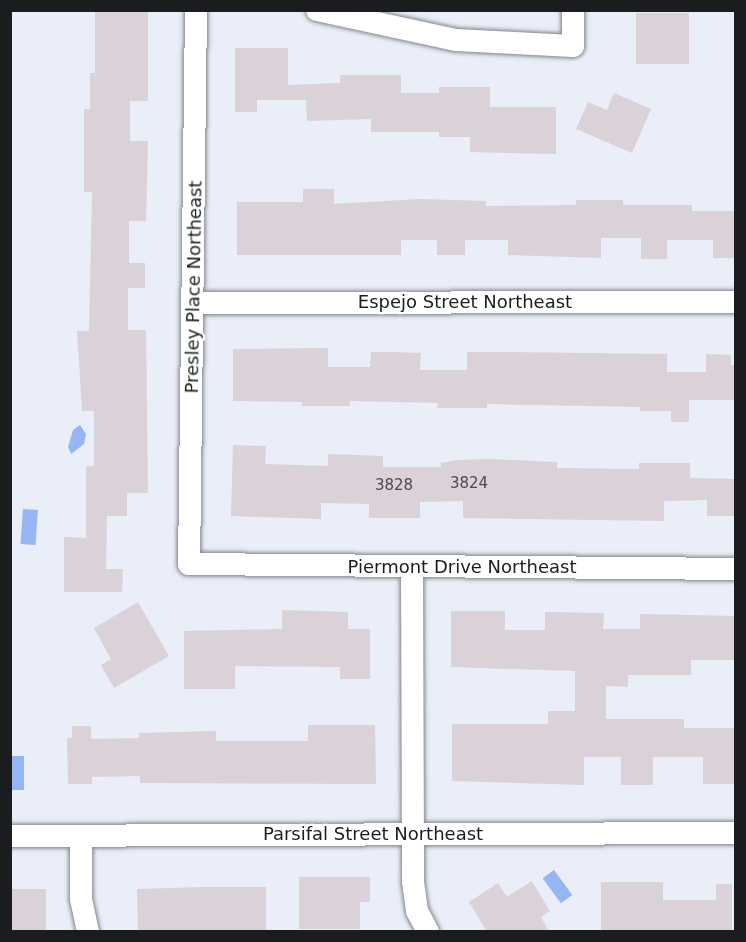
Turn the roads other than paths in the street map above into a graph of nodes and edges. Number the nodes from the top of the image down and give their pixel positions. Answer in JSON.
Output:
{"nodes":[{"id":1,"x":196,"y":10,"type":"edge"},
{"id":2,"x":317,"y":10,"type":"edge"},
{"id":3,"x":573,"y":10,"type":"edge"},
{"id":4,"x":735,"y":302,"type":"edge"},
{"id":5,"x":194,"y":303,"type":"junction"},
{"id":6,"x":189,"y":564,"type":"joint"},
{"id":7,"x":412,"y":566,"type":"junction"},
{"id":8,"x":735,"y":569,"type":"edge"},
{"id":9,"x":735,"y":833,"type":"edge"},
{"id":10,"x":414,"y":834,"type":"junction"},
{"id":11,"x":10,"y":836,"type":"edge"},
{"id":12,"x":81,"y":836,"type":"junction"},
{"id":13,"x":88,"y":932,"type":"edge"},
{"id":14,"x":428,"y":932,"type":"edge"}],
"edges":[{"from":1,"to":5,"type":"street","name":"Presley Place Northeast"},
{"from":2,"to":3,"type":"street"},
{"from":4,"to":5,"type":"street","name":"Espejo Street Northeast"},
{"from":5,"to":6,"type":"street","name":"Presley Place Northeast"},
{"from":6,"to":7,"type":"street","name":"Piermont Drive Northeast"},
{"from":7,"to":8,"type":"street","name":"Piermont Drive Northeast"},
{"from":7,"to":10,"type":"street"},
{"from":9,"to":10,"type":"street","name":"Parsifal Street Northeast"},
{"from":10,"to":12,"type":"street","name":"Parsifal Street Northeast"},
{"from":10,"to":14,"type":"street"},
{"from":11,"to":12,"type":"street","name":"Parsifal Street Northeast"},
{"from":12,"to":13,"type":"street"}]}
